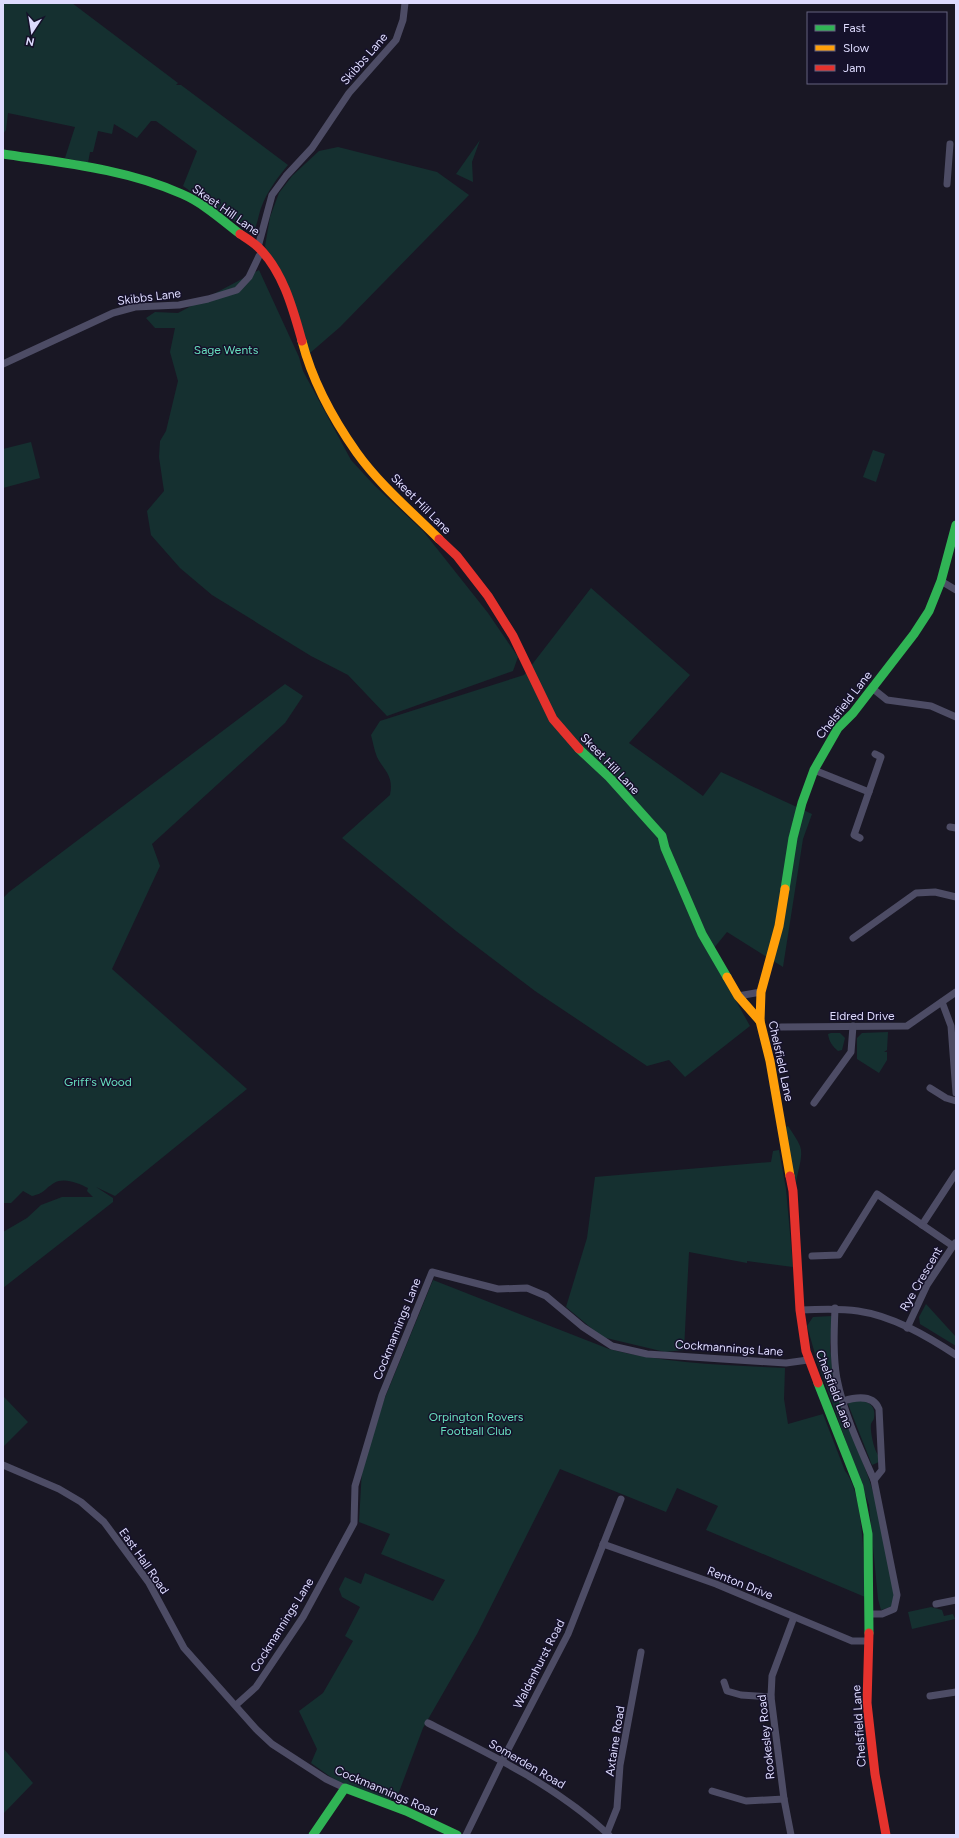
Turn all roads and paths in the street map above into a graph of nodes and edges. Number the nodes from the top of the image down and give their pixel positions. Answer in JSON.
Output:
{"nodes":[{"id":1,"x":405,"y":3,"type":"edge"},
{"id":2,"x":950,"y":144,"type":"dead end"},
{"id":3,"x":3,"y":154,"type":"edge"},
{"id":4,"x":953,"y":157,"type":"edge"},
{"id":5,"x":947,"y":184,"type":"dead end"},
{"id":6,"x":260,"y":249,"type":"junction"},
{"id":7,"x":3,"y":364,"type":"edge"},
{"id":8,"x":956,"y":526,"type":"edge"},
{"id":9,"x":941,"y":581,"type":"junction"},
{"id":10,"x":956,"y":590,"type":"edge"},
{"id":11,"x":872,"y":688,"type":"junction"},
{"id":12,"x":956,"y":717,"type":"edge"},
{"id":13,"x":875,"y":754,"type":"dead end"},
{"id":14,"x":814,"y":770,"type":"junction"},
{"id":15,"x":869,"y":792,"type":"junction"},
{"id":16,"x":860,"y":838,"type":"dead end"},
{"id":17,"x":956,"y":897,"type":"edge"},
{"id":18,"x":853,"y":938,"type":"dead end"},
{"id":19,"x":761,"y":992,"type":"junction"},
{"id":20,"x":956,"y":992,"type":"edge"},
{"id":21,"x":738,"y":996,"type":"junction"},
{"id":22,"x":942,"y":1002,"type":"junction"},
{"id":23,"x":760,"y":1020,"type":"junction"},
{"id":24,"x":853,"y":1026,"type":"junction"},
{"id":25,"x":781,"y":1027,"type":"dead end"},
{"id":26,"x":930,"y":1088,"type":"dead end"},
{"id":27,"x":956,"y":1093,"type":"edge"},
{"id":28,"x":956,"y":1101,"type":"edge"},
{"id":29,"x":814,"y":1103,"type":"dead end"},
{"id":30,"x":956,"y":1173,"type":"edge"},
{"id":31,"x":922,"y":1225,"type":"junction"},
{"id":32,"x":955,"y":1244,"type":"edge"},
{"id":33,"x":812,"y":1256,"type":"dead end"},
{"id":34,"x":835,"y":1308,"type":"junction"},
{"id":35,"x":800,"y":1310,"type":"junction"},
{"id":36,"x":907,"y":1328,"type":"junction"},
{"id":37,"x":956,"y":1355,"type":"edge"},
{"id":38,"x":808,"y":1360,"type":"junction"},
{"id":39,"x":843,"y":1401,"type":"junction"},
{"id":40,"x":3,"y":1465,"type":"edge"},
{"id":41,"x":874,"y":1480,"type":"junction"},
{"id":42,"x":621,"y":1500,"type":"dead end"},
{"id":43,"x":603,"y":1544,"type":"junction"},
{"id":44,"x":956,"y":1600,"type":"edge"},
{"id":45,"x":936,"y":1604,"type":"dead end"},
{"id":46,"x":870,"y":1614,"type":"junction"},
{"id":47,"x":794,"y":1617,"type":"junction"},
{"id":48,"x":868,"y":1641,"type":"junction"},
{"id":49,"x":641,"y":1652,"type":"dead end"},
{"id":50,"x":724,"y":1682,"type":"dead end"},
{"id":51,"x":956,"y":1692,"type":"edge"},
{"id":52,"x":930,"y":1696,"type":"dead end"},
{"id":53,"x":771,"y":1697,"type":"junction"},
{"id":54,"x":236,"y":1705,"type":"junction"},
{"id":55,"x":428,"y":1723,"type":"dead end"},
{"id":56,"x":502,"y":1760,"type":"junction"},
{"id":57,"x":346,"y":1788,"type":"junction"},
{"id":58,"x":712,"y":1791,"type":"dead end"},
{"id":59,"x":784,"y":1799,"type":"junction"},
{"id":60,"x":608,"y":1834,"type":"edge"},
{"id":61,"x":313,"y":1835,"type":"edge"},
{"id":62,"x":457,"y":1835,"type":"edge"},
{"id":63,"x":466,"y":1835,"type":"edge"},
{"id":64,"x":791,"y":1835,"type":"edge"},
{"id":65,"x":886,"y":1835,"type":"edge"}],
"edges":[{"from":1,"to":6,"type":"street","name":"Skibbs Lane"},
{"from":2,"to":4,"type":"street"},
{"from":3,"to":6,"type":"street","name":"Skeet Hill Lane"},
{"from":4,"to":5,"type":"street"},
{"from":6,"to":7,"type":"street","name":"Skibbs Lane"},
{"from":6,"to":21,"type":"street","name":"Skeet Hill Lane"},
{"from":8,"to":9,"type":"street","name":"Chelsfield Lane"},
{"from":9,"to":10,"type":"street"},
{"from":9,"to":11,"type":"street","name":"Chelsfield Lane"},
{"from":11,"to":12,"type":"street"},
{"from":11,"to":14,"type":"street","name":"Chelsfield Lane"},
{"from":13,"to":15,"type":"street"},
{"from":14,"to":15,"type":"street"},
{"from":14,"to":19,"type":"street","name":"Chelsfield Lane"},
{"from":15,"to":16,"type":"street"},
{"from":17,"to":18,"type":"street"},
{"from":19,"to":21,"type":"street"},
{"from":19,"to":23,"type":"street","name":"Chelsfield Lane"},
{"from":20,"to":22,"type":"street","name":"Eldred Drive"},
{"from":21,"to":23,"type":"street","name":"Skeet Hill Lane"},
{"from":22,"to":24,"type":"street","name":"Eldred Drive"},
{"from":22,"to":27,"type":"street"},
{"from":23,"to":35,"type":"street","name":"Chelsfield Lane"},
{"from":24,"to":25,"type":"street","name":"Eldred Drive"},
{"from":24,"to":29,"type":"street"},
{"from":26,"to":28,"type":"street"},
{"from":30,"to":31,"type":"street"},
{"from":31,"to":32,"type":"street"},
{"from":31,"to":33,"type":"street"},
{"from":32,"to":36,"type":"street","name":"Rye Crescent"},
{"from":34,"to":35,"type":"street"},
{"from":34,"to":36,"type":"street"},
{"from":34,"to":39,"type":"street","name":"Chelsfield Lane"},
{"from":35,"to":38,"type":"street","name":"Chelsfield Lane"},
{"from":36,"to":37,"type":"street"},
{"from":38,"to":46,"type":"street","name":"Chelsfield Lane"},
{"from":38,"to":54,"type":"street","name":"Cockmannings Lane"},
{"from":39,"to":41,"type":"street","name":"Chelsfield Lane"},
{"from":39,"to":41,"type":"street","name":"Chelsfield Lane"},
{"from":40,"to":54,"type":"street","name":"East Hall Road"},
{"from":41,"to":46,"type":"street","name":"Chelsfield Lane"},
{"from":42,"to":43,"type":"street","name":"Waldenhurst Road"},
{"from":43,"to":47,"type":"street","name":"Renton Drive"},
{"from":43,"to":56,"type":"street","name":"Waldenhurst Road"},
{"from":44,"to":45,"type":"street"},
{"from":46,"to":48,"type":"street","name":"Chelsfield Lane"},
{"from":47,"to":48,"type":"street","name":"Renton Drive"},
{"from":47,"to":53,"type":"street","name":"Rookesley Road"},
{"from":48,"to":65,"type":"street","name":"Chelsfield Lane"},
{"from":49,"to":60,"type":"street","name":"Axtaine Road"},
{"from":50,"to":53,"type":"street"},
{"from":51,"to":52,"type":"street"},
{"from":53,"to":59,"type":"street","name":"Rookesley Road"},
{"from":54,"to":57,"type":"street","name":"Cockmannings Road"},
{"from":55,"to":56,"type":"street","name":"Somerden Road"},
{"from":56,"to":60,"type":"street","name":"Somerden Road"},
{"from":56,"to":63,"type":"street","name":"Waldenhurst Road"},
{"from":57,"to":61,"type":"street"},
{"from":57,"to":62,"type":"street","name":"Cockmannings Road"},
{"from":58,"to":59,"type":"street"},
{"from":59,"to":64,"type":"street","name":"Rookesley Road"}]}
